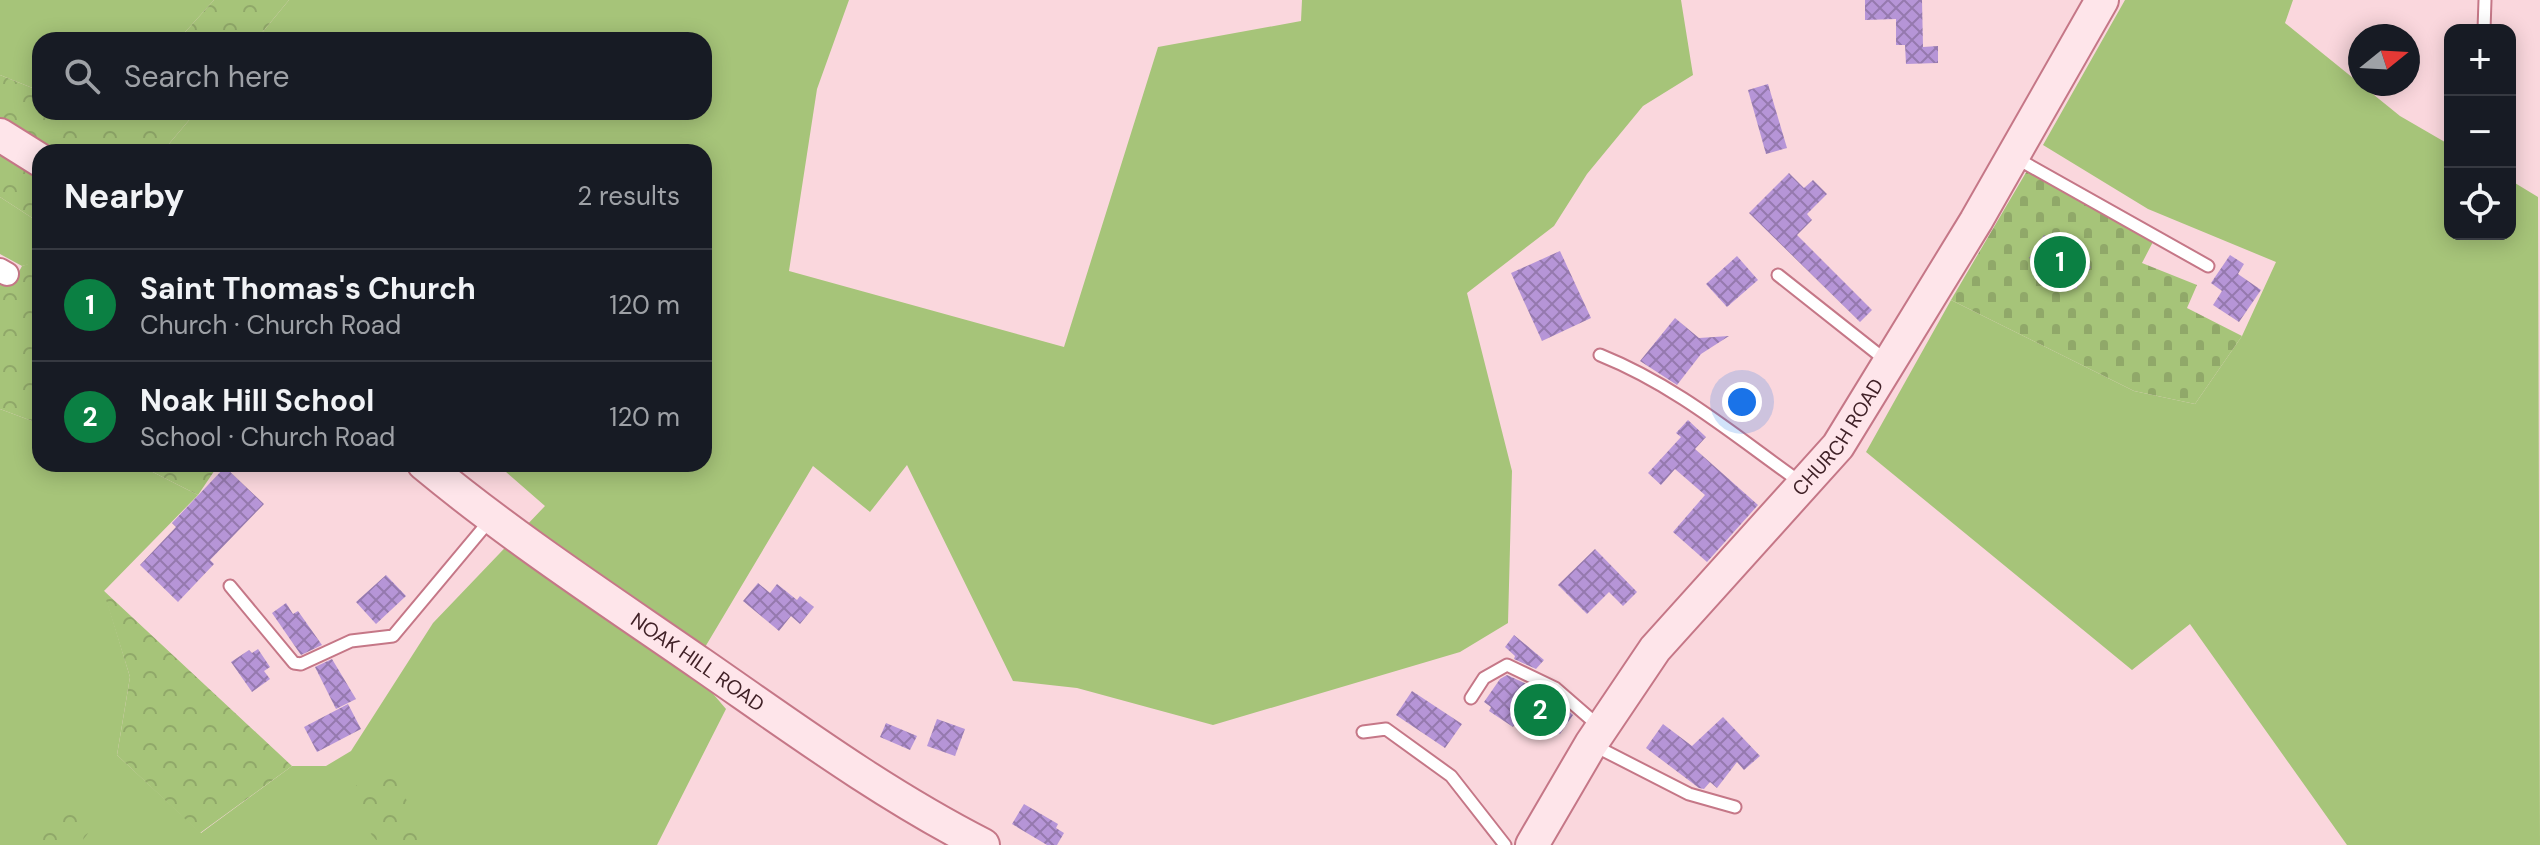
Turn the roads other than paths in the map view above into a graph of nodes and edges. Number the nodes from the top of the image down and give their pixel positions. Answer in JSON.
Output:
{"nodes":[{"id":1,"x":2102,"y":0,"type":"edge"},
{"id":2,"x":2485,"y":0,"type":"edge"},
{"id":3,"x":2484,"y":24,"type":"edge"},
{"id":4,"x":0,"y":135,"type":"edge"},
{"id":5,"x":32,"y":155,"type":"edge"},
{"id":6,"x":2013,"y":156,"type":"junction"},
{"id":7,"x":2208,"y":266,"type":"dead end"},
{"id":8,"x":1778,"y":275,"type":"dead end"},
{"id":9,"x":1600,"y":355,"type":"dead end"},
{"id":10,"x":1889,"y":363,"type":"junction"},
{"id":11,"x":434,"y":472,"type":"edge"},
{"id":12,"x":1803,"y":484,"type":"junction"},
{"id":13,"x":490,"y":519,"type":"junction"},
{"id":14,"x":230,"y":586,"type":"dead end"},
{"id":15,"x":1471,"y":698,"type":"dead end"},
{"id":16,"x":1363,"y":732,"type":"dead end"},
{"id":17,"x":1596,"y":736,"type":"junction"},
{"id":18,"x":1735,"y":807,"type":"dead end"},
{"id":19,"x":983,"y":845,"type":"edge"},
{"id":20,"x":1505,"y":845,"type":"edge"},
{"id":21,"x":1532,"y":845,"type":"edge"}],
"edges":[{"from":1,"to":6,"type":"street","name":"CHURCH ROAD"},
{"from":2,"to":3,"type":"lane"},
{"from":4,"to":5,"type":"street"},
{"from":6,"to":7,"type":"lane"},
{"from":6,"to":10,"type":"street","name":"CHURCH ROAD"},
{"from":8,"to":10,"type":"lane"},
{"from":9,"to":12,"type":"lane"},
{"from":10,"to":12,"type":"street","name":"CHURCH ROAD"},
{"from":11,"to":13,"type":"street","name":"NOAK HILL ROAD"},
{"from":12,"to":17,"type":"street","name":"CHURCH ROAD"},
{"from":13,"to":14,"type":"lane"},
{"from":13,"to":19,"type":"street","name":"NOAK HILL ROAD"},
{"from":15,"to":17,"type":"lane"},
{"from":16,"to":20,"type":"lane"},
{"from":17,"to":18,"type":"lane"},
{"from":17,"to":21,"type":"street","name":"CHURCH ROAD"}]}
